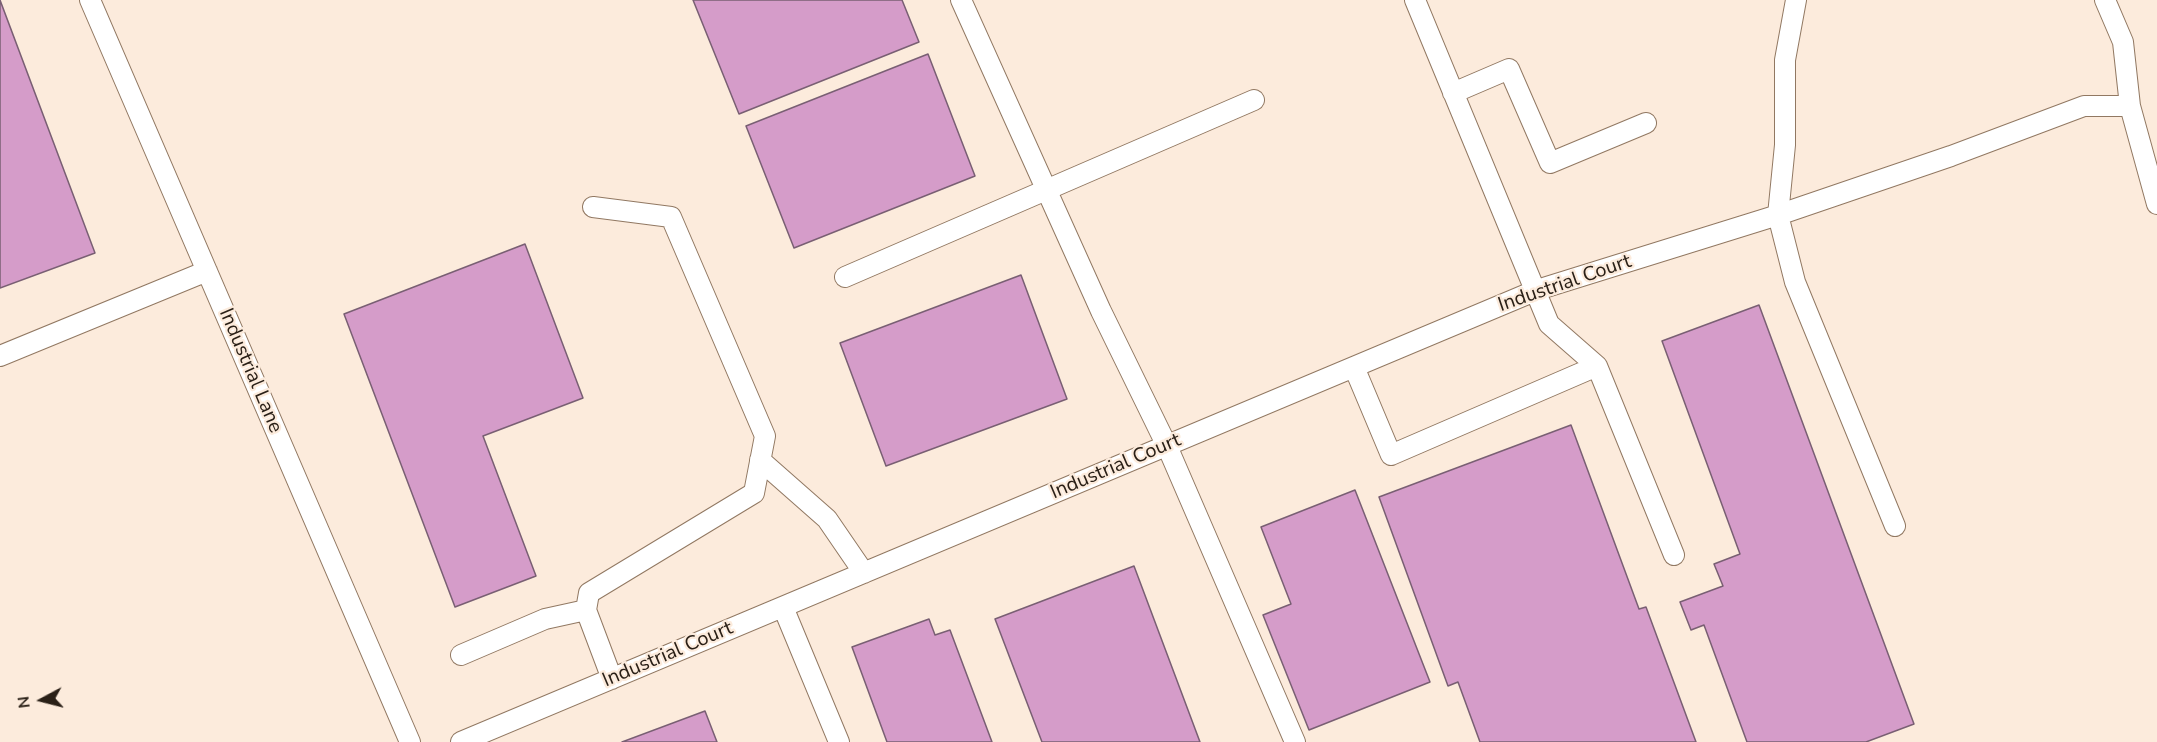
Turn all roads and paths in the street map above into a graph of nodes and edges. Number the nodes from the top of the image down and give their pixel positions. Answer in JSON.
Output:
{"nodes":[{"id":1,"x":90,"y":0,"type":"edge"},
{"id":2,"x":962,"y":0,"type":"edge"},
{"id":3,"x":1415,"y":0,"type":"edge"},
{"id":4,"x":1796,"y":0,"type":"edge"},
{"id":5,"x":2105,"y":0,"type":"edge"},
{"id":6,"x":1453,"y":93,"type":"junction"},
{"id":7,"x":1254,"y":100,"type":"dead end"},
{"id":8,"x":2130,"y":106,"type":"junction"},
{"id":9,"x":1646,"y":123,"type":"dead end"},
{"id":10,"x":1047,"y":189,"type":"junction"},
{"id":11,"x":2157,"y":204,"type":"edge"},
{"id":12,"x":593,"y":207,"type":"dead end"},
{"id":13,"x":1778,"y":215,"type":"junction"},
{"id":14,"x":207,"y":272,"type":"junction"},
{"id":15,"x":845,"y":277,"type":"dead end"},
{"id":16,"x":1537,"y":290,"type":"junction"},
{"id":17,"x":0,"y":356,"type":"edge"},
{"id":18,"x":1597,"y":366,"type":"junction"},
{"id":19,"x":1354,"y":367,"type":"junction"},
{"id":20,"x":1167,"y":446,"type":"junction"},
{"id":21,"x":760,"y":460,"type":"junction"},
{"id":22,"x":1895,"y":526,"type":"dead end"},
{"id":23,"x":1674,"y":555,"type":"dead end"},
{"id":24,"x":864,"y":573,"type":"junction"},
{"id":25,"x":783,"y":607,"type":"junction"},
{"id":26,"x":586,"y":610,"type":"junction"},
{"id":27,"x":461,"y":655,"type":"dead end"},
{"id":28,"x":612,"y":679,"type":"junction"},
{"id":29,"x":410,"y":742,"type":"edge"},
{"id":30,"x":461,"y":742,"type":"edge"},
{"id":31,"x":838,"y":742,"type":"edge"},
{"id":32,"x":1295,"y":742,"type":"edge"}],
"edges":[{"from":1,"to":14,"type":"lane","name":"Industrial Lane"},
{"from":2,"to":10,"type":"lane"},
{"from":3,"to":6,"type":"lane"},
{"from":4,"to":13,"type":"lane"},
{"from":5,"to":8,"type":"lane"},
{"from":6,"to":9,"type":"lane"},
{"from":6,"to":16,"type":"lane"},
{"from":7,"to":10,"type":"lane"},
{"from":8,"to":11,"type":"lane"},
{"from":8,"to":13,"type":"lane","name":"Industrial Court"},
{"from":10,"to":15,"type":"lane"},
{"from":10,"to":20,"type":"lane"},
{"from":12,"to":21,"type":"lane"},
{"from":13,"to":16,"type":"lane","name":"Industrial Court"},
{"from":13,"to":22,"type":"lane"},
{"from":14,"to":17,"type":"lane"},
{"from":14,"to":29,"type":"lane","name":"Industrial Lane"},
{"from":16,"to":18,"type":"lane"},
{"from":16,"to":19,"type":"lane","name":"Industrial Court"},
{"from":18,"to":19,"type":"lane"},
{"from":18,"to":23,"type":"lane"},
{"from":19,"to":20,"type":"lane","name":"Industrial Court"},
{"from":20,"to":24,"type":"lane","name":"Industrial Court"},
{"from":20,"to":32,"type":"lane"},
{"from":21,"to":24,"type":"lane"},
{"from":21,"to":26,"type":"lane"},
{"from":24,"to":25,"type":"lane","name":"Industrial Court"},
{"from":25,"to":28,"type":"lane","name":"Industrial Court"},
{"from":25,"to":31,"type":"lane"},
{"from":26,"to":27,"type":"lane"},
{"from":26,"to":28,"type":"lane"},
{"from":28,"to":30,"type":"lane","name":"Industrial Court"}]}
